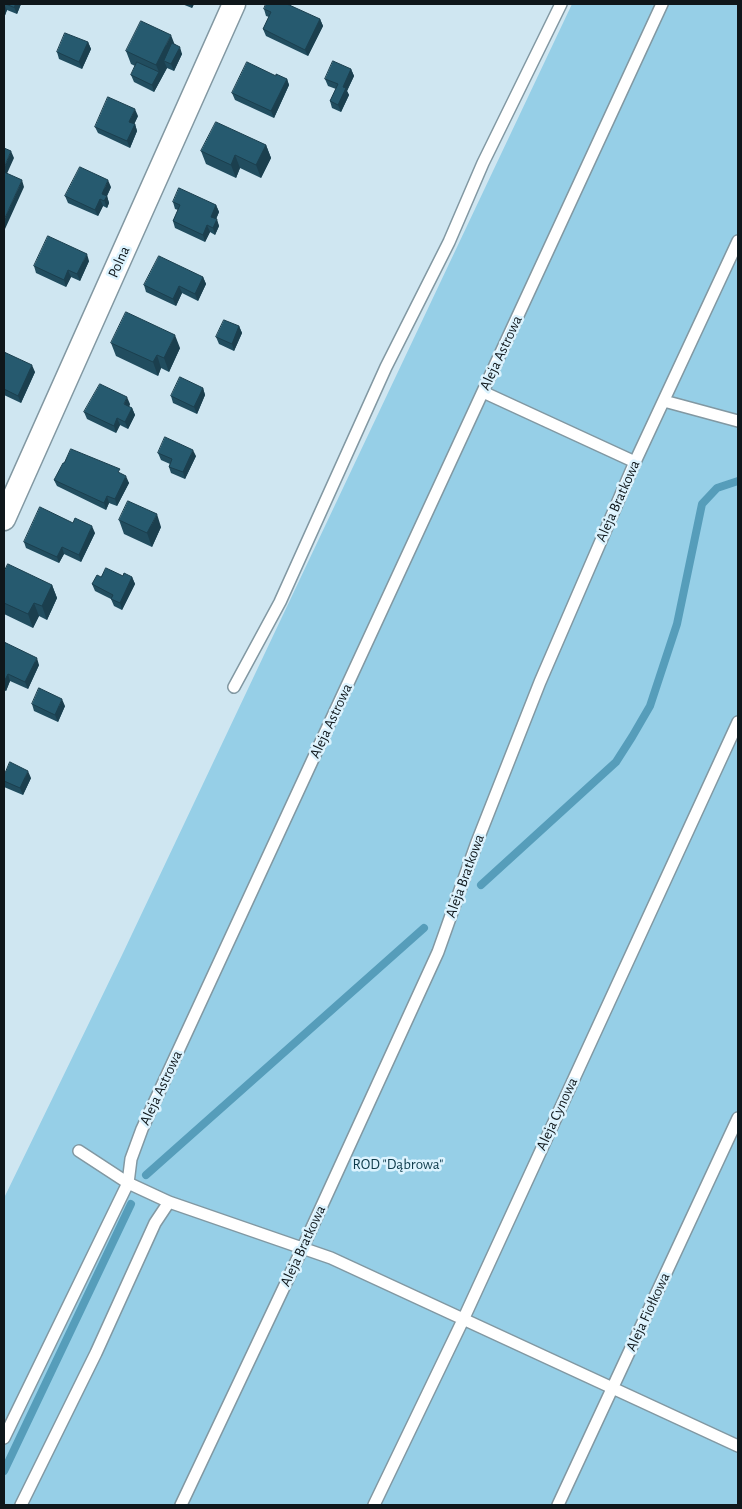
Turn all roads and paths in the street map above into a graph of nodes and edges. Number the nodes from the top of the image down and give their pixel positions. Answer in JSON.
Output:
{"nodes":[{"id":1,"x":234,"y":4,"type":"edge"},
{"id":2,"x":561,"y":4,"type":"edge"},
{"id":3,"x":662,"y":4,"type":"edge"},
{"id":4,"x":738,"y":241,"type":"edge"},
{"id":5,"x":483,"y":392,"type":"junction"},
{"id":6,"x":664,"y":401,"type":"junction"},
{"id":7,"x":738,"y":421,"type":"edge"},
{"id":8,"x":635,"y":462,"type":"junction"},
{"id":9,"x":4,"y":519,"type":"edge"},
{"id":10,"x":234,"y":687,"type":"dead end"},
{"id":11,"x":738,"y":722,"type":"edge"},
{"id":12,"x":738,"y":1118,"type":"edge"},
{"id":13,"x":79,"y":1151,"type":"dead end"},
{"id":14,"x":128,"y":1183,"type":"junction"},
{"id":15,"x":168,"y":1202,"type":"junction"},
{"id":16,"x":303,"y":1247,"type":"junction"},
{"id":17,"x":463,"y":1320,"type":"junction"},
{"id":18,"x":613,"y":1389,"type":"junction"},
{"id":19,"x":4,"y":1438,"type":"edge"},
{"id":20,"x":738,"y":1446,"type":"edge"},
{"id":21,"x":21,"y":1505,"type":"edge"},
{"id":22,"x":181,"y":1505,"type":"edge"},
{"id":23,"x":374,"y":1505,"type":"edge"},
{"id":24,"x":558,"y":1505,"type":"edge"}],
"edges":[{"from":1,"to":9,"type":"street","name":"Polna"},
{"from":2,"to":10,"type":"lane"},
{"from":3,"to":5,"type":"lane","name":"Aleja Astrowa"},
{"from":4,"to":6,"type":"lane","name":"Aleja Bratkowa"},
{"from":5,"to":8,"type":"lane"},
{"from":5,"to":14,"type":"lane","name":"Aleja Astrowa"},
{"from":6,"to":7,"type":"lane"},
{"from":6,"to":8,"type":"lane","name":"Aleja Bratkowa"},
{"from":8,"to":16,"type":"lane","name":"Aleja Bratkowa"},
{"from":11,"to":17,"type":"lane","name":"Aleja Cynowa"},
{"from":12,"to":18,"type":"lane","name":"Aleja Fiołkowa"},
{"from":13,"to":14,"type":"lane"},
{"from":14,"to":15,"type":"lane"},
{"from":14,"to":19,"type":"lane","name":"Aleja Astrowa"},
{"from":15,"to":16,"type":"lane"},
{"from":15,"to":21,"type":"lane"},
{"from":16,"to":17,"type":"lane"},
{"from":16,"to":22,"type":"lane","name":"Aleja Bratkowa"},
{"from":17,"to":18,"type":"lane"},
{"from":17,"to":23,"type":"lane","name":"Aleja Cynowa"},
{"from":18,"to":20,"type":"lane"},
{"from":18,"to":24,"type":"lane","name":"Aleja Fiołkowa"}]}
